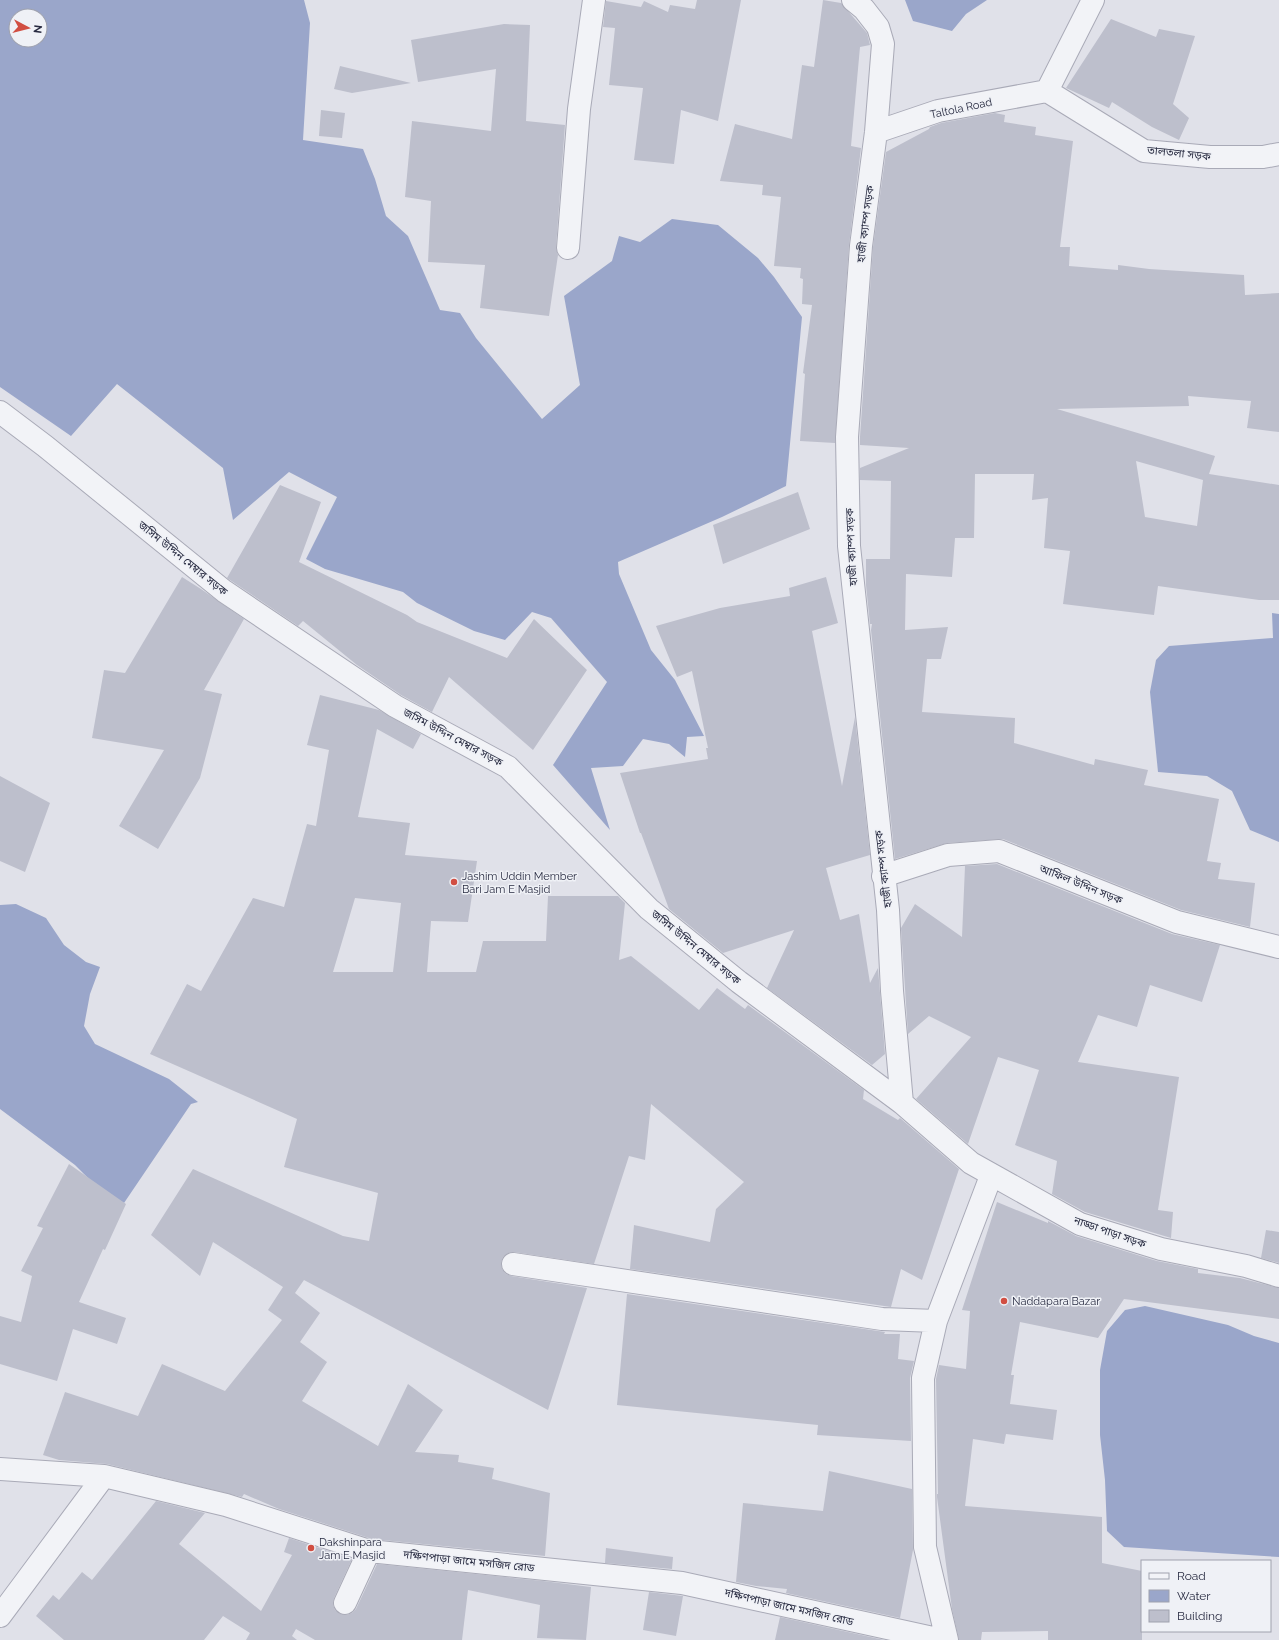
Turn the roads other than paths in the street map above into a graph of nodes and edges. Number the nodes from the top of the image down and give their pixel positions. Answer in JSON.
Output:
{"nodes":[{"id":1,"x":594,"y":0,"type":"edge"},
{"id":2,"x":853,"y":0,"type":"edge"},
{"id":3,"x":1092,"y":0,"type":"edge"},
{"id":4,"x":1047,"y":91,"type":"junction"},
{"id":5,"x":876,"y":132,"type":"junction"},
{"id":6,"x":1279,"y":154,"type":"edge"},
{"id":7,"x":568,"y":248,"type":"dead end"},
{"id":8,"x":0,"y":412,"type":"edge"},
{"id":9,"x":883,"y":876,"type":"junction"},
{"id":10,"x":1279,"y":948,"type":"edge"},
{"id":11,"x":902,"y":1103,"type":"junction"},
{"id":12,"x":991,"y":1176,"type":"junction"},
{"id":13,"x":513,"y":1264,"type":"dead end"},
{"id":14,"x":1279,"y":1276,"type":"edge"},
{"id":15,"x":936,"y":1321,"type":"junction"},
{"id":16,"x":0,"y":1469,"type":"edge"},
{"id":17,"x":104,"y":1476,"type":"junction"},
{"id":18,"x":369,"y":1551,"type":"junction"},
{"id":19,"x":345,"y":1603,"type":"dead end"},
{"id":20,"x":0,"y":1616,"type":"edge"},
{"id":21,"x":942,"y":1640,"type":"edge"},
{"id":22,"x":947,"y":1640,"type":"edge"}],
"edges":[{"from":1,"to":7,"type":"street"},
{"from":2,"to":5,"type":"street","name":"হাজী ক্যাম্প সড়ক"},
{"from":3,"to":4,"type":"street"},
{"from":4,"to":5,"type":"street","name":"Taltola Road"},
{"from":4,"to":6,"type":"street","name":"তালতলা সড়ক"},
{"from":5,"to":9,"type":"street","name":"হাজী ক্যাম্প সড়ক"},
{"from":8,"to":11,"type":"street","name":"জসিম উদ্দিন মেম্বার সড়ক"},
{"from":9,"to":10,"type":"street","name":"আফিল উদ্দিন সড়ক"},
{"from":9,"to":11,"type":"street","name":"হাজী ক্যাম্প সড়ক"},
{"from":11,"to":12,"type":"street","name":"নাড্ডা পাড়া সড়ক"},
{"from":12,"to":14,"type":"street","name":"নাড্ডা পাড়া সড়ক"},
{"from":12,"to":15,"type":"street"},
{"from":13,"to":15,"type":"street"},
{"from":15,"to":22,"type":"street"},
{"from":16,"to":17,"type":"street","name":"দক্ষিণপাড়া জামে মসজিদ রোড"},
{"from":17,"to":18,"type":"street","name":"দক্ষিণপাড়া জামে মসজিদ রোড"},
{"from":17,"to":20,"type":"street"},
{"from":18,"to":19,"type":"street"},
{"from":18,"to":21,"type":"street","name":"দক্ষিণপাড়া জামে মসজিদ রোড"}]}
